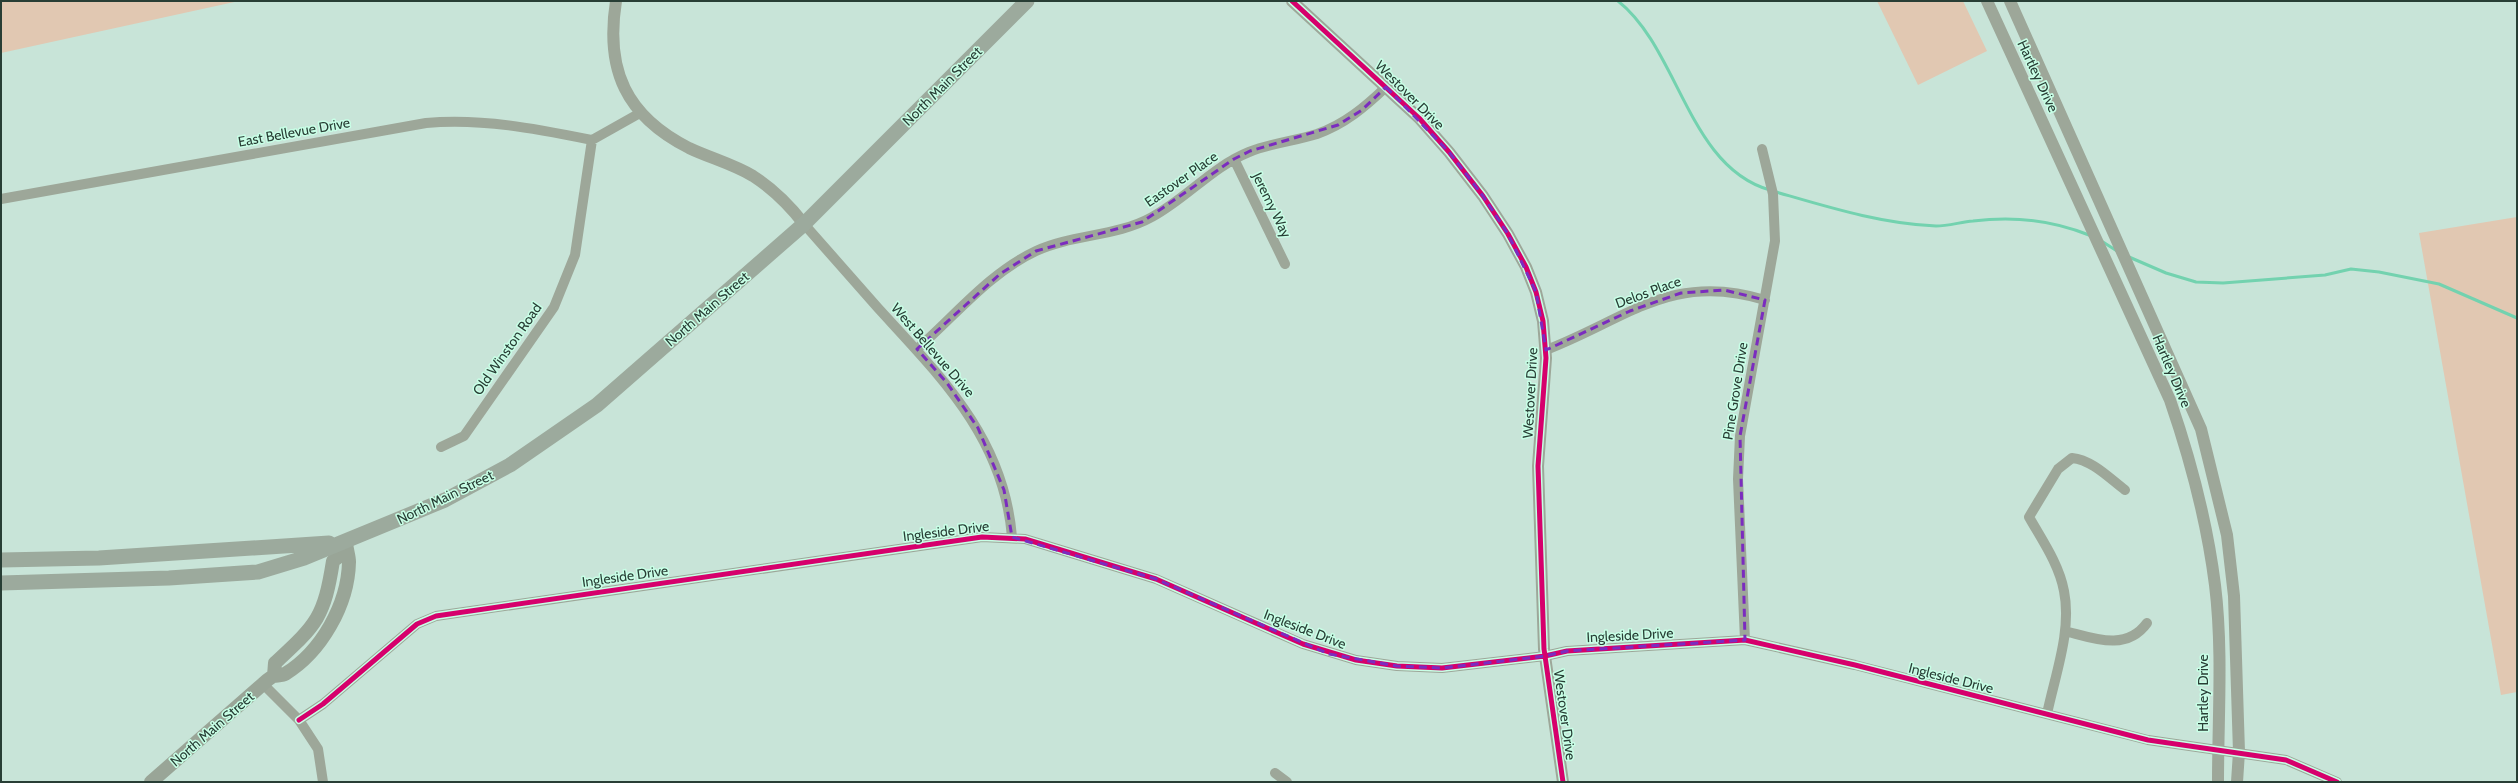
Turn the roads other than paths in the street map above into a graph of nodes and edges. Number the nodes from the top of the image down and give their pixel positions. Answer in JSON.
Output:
{"nodes":[{"id":1,"x":616,"y":1,"type":"edge"},
{"id":2,"x":1027,"y":1,"type":"edge"},
{"id":3,"x":1292,"y":1,"type":"edge"},
{"id":4,"x":1987,"y":1,"type":"edge"},
{"id":5,"x":2010,"y":1,"type":"edge"},
{"id":6,"x":1386,"y":87,"type":"junction"},
{"id":7,"x":640,"y":112,"type":"junction"},
{"id":8,"x":592,"y":140,"type":"junction"},
{"id":9,"x":1762,"y":149,"type":"dead end"},
{"id":10,"x":1234,"y":159,"type":"junction"},
{"id":11,"x":1,"y":199,"type":"edge"},
{"id":12,"x":804,"y":224,"type":"junction"},
{"id":13,"x":1285,"y":264,"type":"dead end"},
{"id":14,"x":1765,"y":300,"type":"junction"},
{"id":15,"x":917,"y":350,"type":"junction"},
{"id":16,"x":1546,"y":350,"type":"junction"},
{"id":17,"x":441,"y":447,"type":"dead end"},
{"id":18,"x":2125,"y":490,"type":"dead end"},
{"id":19,"x":1012,"y":537,"type":"junction"},
{"id":20,"x":346,"y":547,"type":"junction"},
{"id":21,"x":1,"y":560,"type":"edge"},
{"id":22,"x":1,"y":583,"type":"edge"},
{"id":23,"x":2147,"y":623,"type":"dead end"},
{"id":24,"x":2065,"y":631,"type":"junction"},
{"id":25,"x":1745,"y":640,"type":"junction"},
{"id":26,"x":1545,"y":656,"type":"junction"},
{"id":27,"x":268,"y":680,"type":"junction"},
{"id":28,"x":2047,"y":714,"type":"junction"},
{"id":29,"x":299,"y":720,"type":"junction"},
{"id":30,"x":2218,"y":749,"type":"junction"},
{"id":31,"x":2239,"y":752,"type":"junction"},
{"id":32,"x":1276,"y":773,"type":"dead end"},
{"id":33,"x":151,"y":782,"type":"edge"},
{"id":34,"x":323,"y":782,"type":"edge"},
{"id":35,"x":1287,"y":782,"type":"edge"},
{"id":36,"x":1563,"y":782,"type":"edge"},
{"id":37,"x":2218,"y":782,"type":"edge"},
{"id":38,"x":2237,"y":782,"type":"edge"},
{"id":39,"x":2337,"y":782,"type":"edge"}],
"edges":[{"from":1,"to":7,"type":"street"},
{"from":2,"to":12,"type":"main road","name":"North Main Street"},
{"from":3,"to":6,"type":"street","name":"Westover Drive"},
{"from":4,"to":30,"type":"street","name":"Hartley Drive"},
{"from":5,"to":31,"type":"street","name":"Hartley Drive"},
{"from":6,"to":10,"type":"street","name":"Eastover Place"},
{"from":6,"to":16,"type":"street","name":"Westover Drive"},
{"from":7,"to":8,"type":"street"},
{"from":7,"to":12,"type":"street"},
{"from":8,"to":11,"type":"street","name":"East Bellevue Drive"},
{"from":8,"to":17,"type":"street","name":"Old Winston Road"},
{"from":9,"to":14,"type":"street","name":"Pine Grove Drive"},
{"from":10,"to":13,"type":"street","name":"Jeremy Way"},
{"from":10,"to":15,"type":"street","name":"Eastover Place"},
{"from":12,"to":15,"type":"street","name":"West Bellevue Drive"},
{"from":12,"to":20,"type":"main road","name":"North Main Street"},
{"from":14,"to":16,"type":"street","name":"Delos Place"},
{"from":14,"to":25,"type":"street","name":"Pine Grove Drive"},
{"from":15,"to":19,"type":"street","name":"West Bellevue Drive"},
{"from":16,"to":26,"type":"street","name":"Westover Drive"},
{"from":18,"to":24,"type":"street"},
{"from":19,"to":26,"type":"street","name":"Ingleside Drive"},
{"from":19,"to":29,"type":"street","name":"Ingleside Drive"},
{"from":20,"to":21,"type":"main road"},
{"from":20,"to":22,"type":"main road"},
{"from":20,"to":27,"type":"main road","name":"North Main Street"},
{"from":23,"to":24,"type":"street"},
{"from":24,"to":28,"type":"street"},
{"from":25,"to":26,"type":"street","name":"Ingleside Drive"},
{"from":25,"to":28,"type":"street","name":"Ingleside Drive"},
{"from":26,"to":36,"type":"street","name":"Westover Drive"},
{"from":27,"to":29,"type":"street"},
{"from":27,"to":33,"type":"main road","name":"North Main Street"},
{"from":28,"to":30,"type":"street","name":"Ingleside Drive"},
{"from":29,"to":34,"type":"street"},
{"from":30,"to":31,"type":"street","name":"Ingleside Drive"},
{"from":30,"to":37,"type":"street","name":"Hartley Drive"},
{"from":31,"to":38,"type":"street","name":"Hartley Drive"},
{"from":31,"to":39,"type":"street","name":"Ingleside Drive"},
{"from":32,"to":35,"type":"street"}]}
